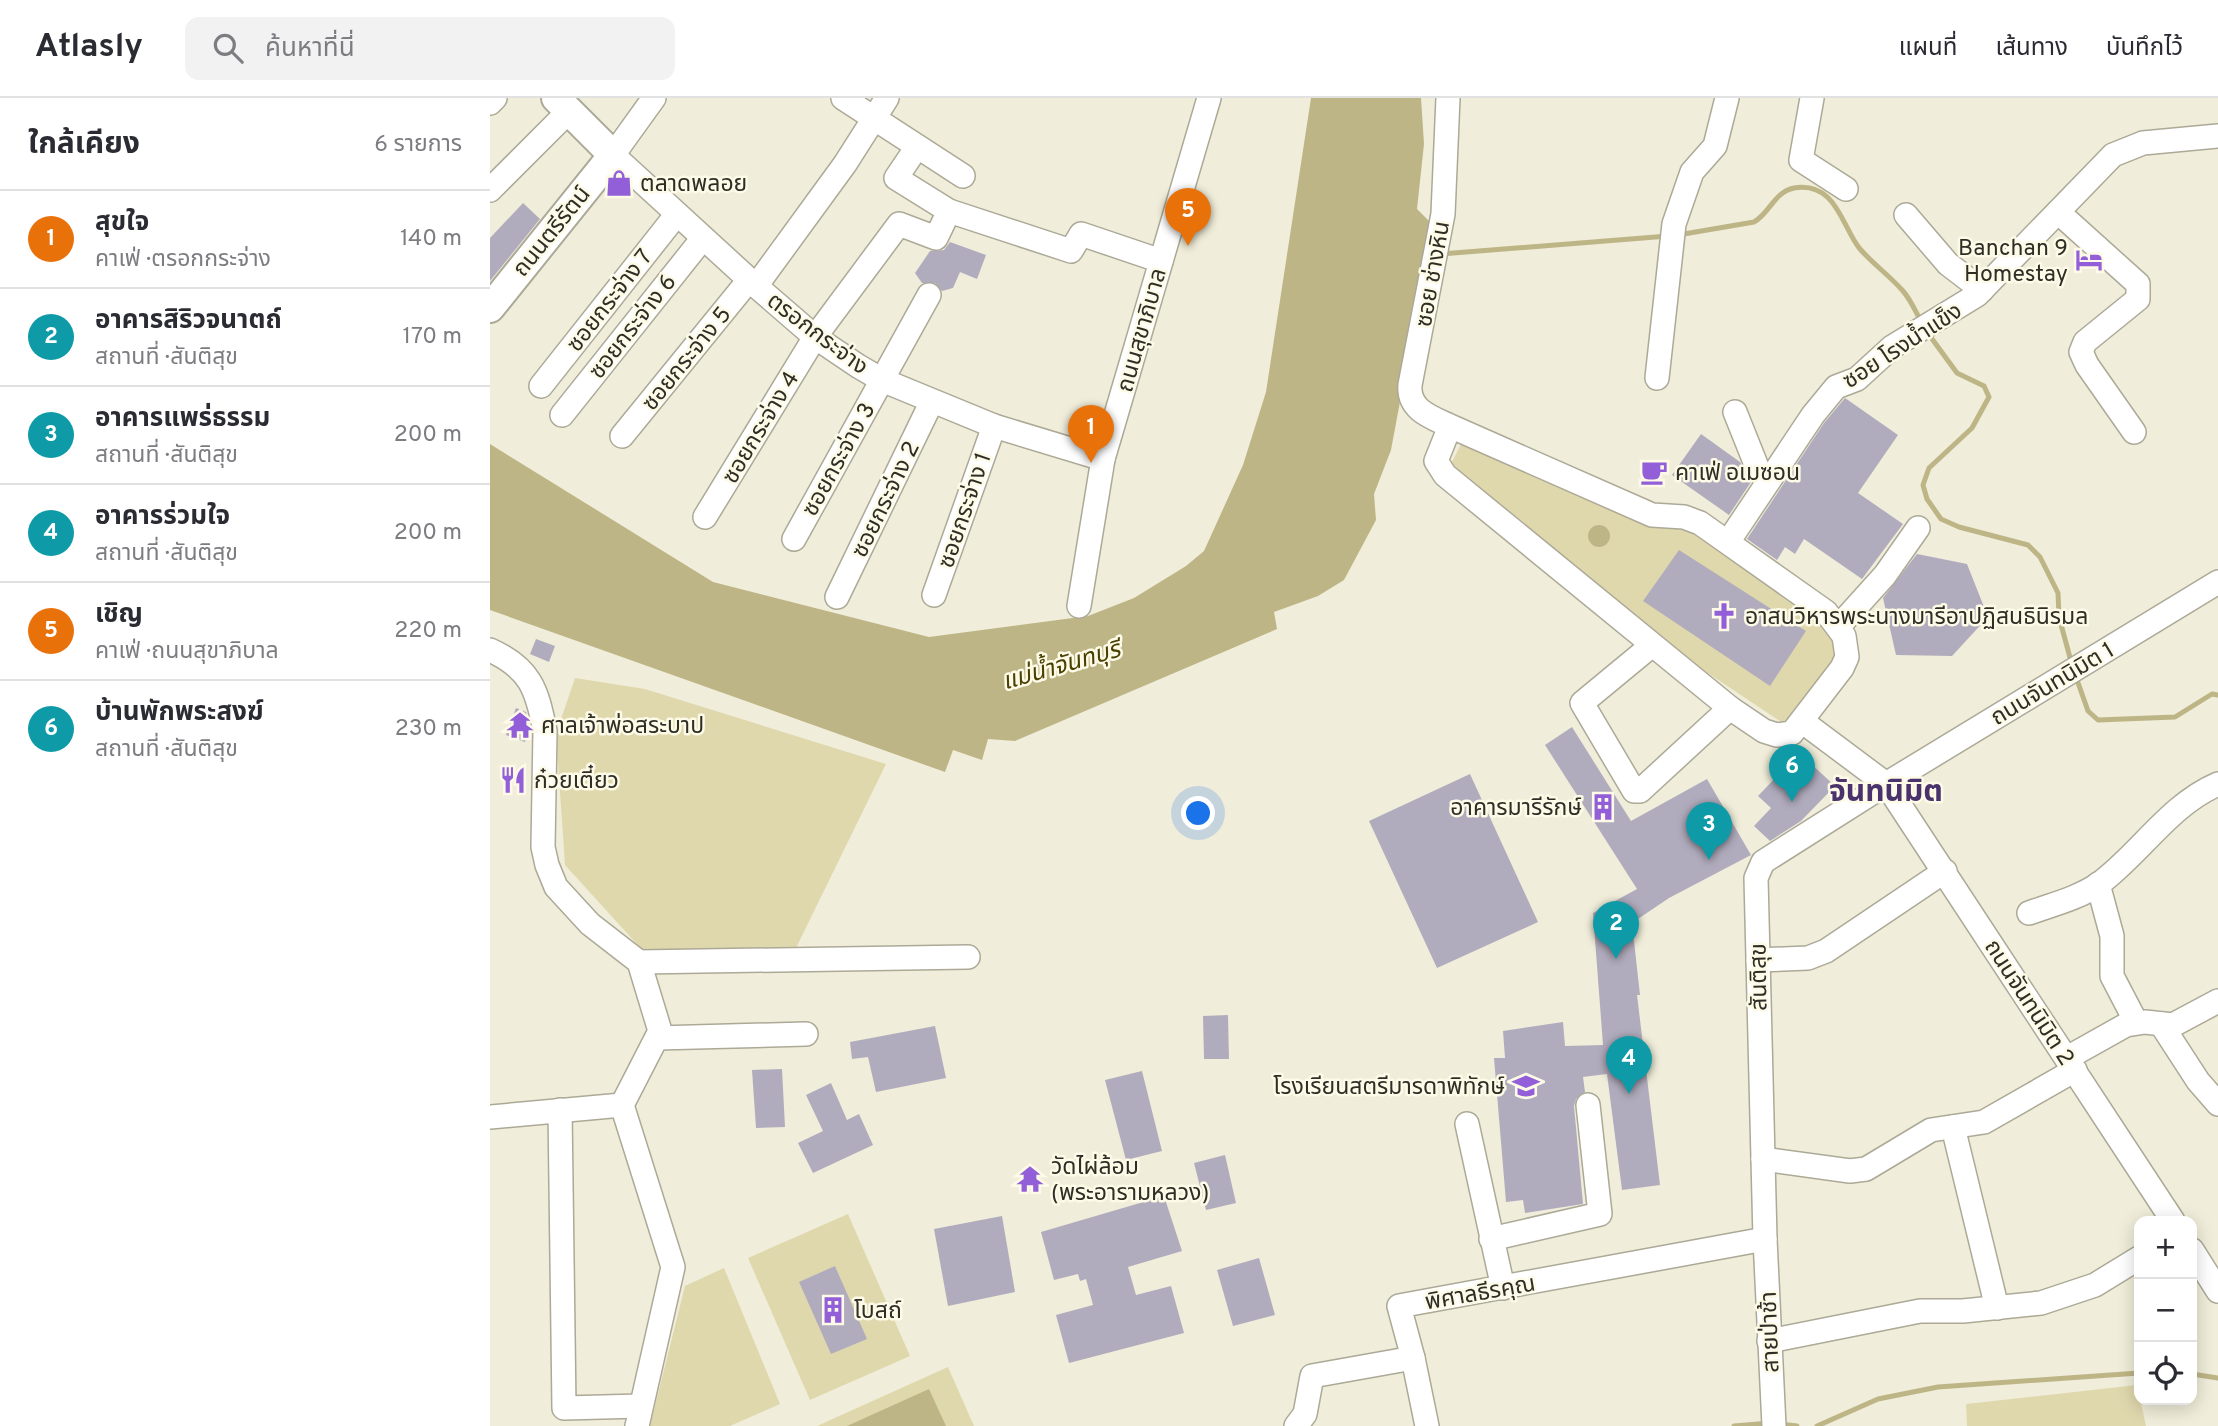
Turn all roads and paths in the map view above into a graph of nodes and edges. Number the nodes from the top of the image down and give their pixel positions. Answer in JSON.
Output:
{"nodes":[{"id":1,"x":495,"y":98,"type":"edge"},
{"id":2,"x":654,"y":98,"type":"edge"},
{"id":3,"x":843,"y":98,"type":"edge"},
{"id":4,"x":887,"y":98,"type":"edge"},
{"id":5,"x":1209,"y":98,"type":"edge"},
{"id":6,"x":1448,"y":98,"type":"edge"},
{"id":7,"x":1727,"y":98,"type":"edge"},
{"id":8,"x":1812,"y":98,"type":"edge"},
{"id":9,"x":490,"y":103,"type":"edge"},
{"id":10,"x":563,"y":104,"type":"edge"},
{"id":11,"x":874,"y":119,"type":"junction"},
{"id":12,"x":2218,"y":136,"type":"edge"},
{"id":13,"x":917,"y":147,"type":"junction"},
{"id":14,"x":612,"y":155,"type":"junction"},
{"id":15,"x":963,"y":176,"type":"dead end"},
{"id":16,"x":1846,"y":189,"type":"dead end"},
{"id":17,"x":490,"y":190,"type":"edge"},
{"id":18,"x":949,"y":211,"type":"junction"},
{"id":19,"x":2058,"y":212,"type":"junction"},
{"id":20,"x":677,"y":214,"type":"junction"},
{"id":21,"x":1906,"y":215,"type":"dead end"},
{"id":22,"x":703,"y":238,"type":"junction"},
{"id":23,"x":1161,"y":261,"type":"junction"},
{"id":24,"x":753,"y":283,"type":"junction"},
{"id":25,"x":1982,"y":290,"type":"junction"},
{"id":26,"x":929,"y":295,"type":"dead end"},
{"id":27,"x":490,"y":308,"type":"edge"},
{"id":28,"x":815,"y":337,"type":"junction"},
{"id":29,"x":1657,"y":379,"type":"dead end"},
{"id":30,"x":882,"y":380,"type":"junction"},
{"id":31,"x":541,"y":386,"type":"dead end"},
{"id":32,"x":932,"y":401,"type":"junction"},
{"id":33,"x":1735,"y":412,"type":"dead end"},
{"id":34,"x":562,"y":415,"type":"dead end"},
{"id":35,"x":994,"y":426,"type":"junction"},
{"id":36,"x":1450,"y":426,"type":"junction"},
{"id":37,"x":2134,"y":432,"type":"dead end"},
{"id":38,"x":622,"y":436,"type":"dead end"},
{"id":39,"x":1103,"y":459,"type":"junction"},
{"id":40,"x":1768,"y":482,"type":"junction"},
{"id":41,"x":705,"y":517,"type":"dead end"},
{"id":42,"x":1917,"y":528,"type":"dead end"},
{"id":43,"x":794,"y":539,"type":"dead end"},
{"id":44,"x":1728,"y":542,"type":"junction"},
{"id":45,"x":2218,"y":582,"type":"edge"},
{"id":46,"x":934,"y":595,"type":"dead end"},
{"id":47,"x":838,"y":597,"type":"dead end"},
{"id":48,"x":1079,"y":606,"type":"dead end"},
{"id":49,"x":1839,"y":626,"type":"junction"},
{"id":50,"x":1651,"y":646,"type":"junction"},
{"id":51,"x":490,"y":650,"type":"edge"},
{"id":52,"x":1730,"y":708,"type":"junction"},
{"id":53,"x":1803,"y":722,"type":"junction"},
{"id":54,"x":1886,"y":783,"type":"junction"},
{"id":55,"x":2218,"y":784,"type":"edge"},
{"id":56,"x":1945,"y":871,"type":"junction"},
{"id":57,"x":2098,"y":884,"type":"junction"},
{"id":58,"x":2029,"y":914,"type":"dead end"},
{"id":59,"x":968,"y":957,"type":"dead end"},
{"id":60,"x":1758,"y":960,"type":"junction"},
{"id":61,"x":639,"y":962,"type":"junction"},
{"id":62,"x":2218,"y":1001,"type":"edge"},
{"id":63,"x":2136,"y":1022,"type":"junction"},
{"id":64,"x":2161,"y":1024,"type":"junction"},
{"id":65,"x":806,"y":1034,"type":"dead end"},
{"id":66,"x":657,"y":1038,"type":"junction"},
{"id":67,"x":2071,"y":1064,"type":"junction"},
{"id":68,"x":2208,"y":1076,"type":"edge"},
{"id":69,"x":2218,"y":1104,"type":"edge"},
{"id":70,"x":622,"y":1105,"type":"junction"},
{"id":71,"x":1588,"y":1105,"type":"dead end"},
{"id":72,"x":561,"y":1110,"type":"junction"},
{"id":73,"x":490,"y":1117,"type":"edge"},
{"id":74,"x":1467,"y":1124,"type":"dead end"},
{"id":75,"x":1953,"y":1127,"type":"junction"},
{"id":76,"x":1763,"y":1159,"type":"junction"},
{"id":77,"x":2170,"y":1216,"type":"edge"},
{"id":78,"x":1765,"y":1238,"type":"junction"},
{"id":79,"x":1491,"y":1239,"type":"junction"},
{"id":80,"x":2197,"y":1258,"type":"edge"},
{"id":81,"x":2134,"y":1261,"type":"edge"},
{"id":82,"x":1503,"y":1288,"type":"junction"},
{"id":83,"x":2218,"y":1290,"type":"edge"},
{"id":84,"x":1997,"y":1308,"type":"junction"},
{"id":85,"x":1769,"y":1341,"type":"junction"},
{"id":86,"x":1413,"y":1358,"type":"junction"},
{"id":87,"x":639,"y":1416,"type":"edge"},
{"id":88,"x":1296,"y":1426,"type":"edge"},
{"id":89,"x":1427,"y":1426,"type":"edge"},
{"id":90,"x":1774,"y":1426,"type":"edge"}],
"edges":[{"from":1,"to":9,"type":"street"},
{"from":2,"to":14,"type":"street"},
{"from":3,"to":11,"type":"street"},
{"from":4,"to":11,"type":"street","name":"ซอยกระจ่าง 5"},
{"from":5,"to":23,"type":"street","name":"ถนนสุขาภิบาล"},
{"from":6,"to":36,"type":"street","name":"ซอย ช่างหิน"},
{"from":7,"to":29,"type":"street"},
{"from":8,"to":16,"type":"street"},
{"from":10,"to":14,"type":"main road"},
{"from":10,"to":17,"type":"street"},
{"from":11,"to":13,"type":"street"},
{"from":11,"to":24,"type":"street","name":"ซอยกระจ่าง 5"},
{"from":12,"to":19,"type":"street","name":"ซอย โรงน้ำแข็ง"},
{"from":13,"to":15,"type":"street"},
{"from":13,"to":18,"type":"street"},
{"from":14,"to":20,"type":"street","name":"ตรอกกระจ่าง"},
{"from":14,"to":27,"type":"main road","name":"ถนนตรีรัตน์"},
{"from":18,"to":23,"type":"street"},
{"from":18,"to":28,"type":"street","name":"ซอยกระจ่าง 4"},
{"from":19,"to":25,"type":"street","name":"ซอย โรงน้ำแข็ง"},
{"from":19,"to":37,"type":"street"},
{"from":20,"to":22,"type":"street","name":"ตรอกกระจ่าง"},
{"from":20,"to":31,"type":"street","name":"ซอยกระจ่าง 7"},
{"from":21,"to":25,"type":"street"},
{"from":22,"to":24,"type":"street","name":"ตรอกกระจ่าง"},
{"from":22,"to":34,"type":"street","name":"ซอยกระจ่าง 6"},
{"from":23,"to":39,"type":"street","name":"ถนนสุขาภิบาล"},
{"from":24,"to":28,"type":"street","name":"ตรอกกระจ่าง"},
{"from":24,"to":38,"type":"street","name":"ซอยกระจ่าง 5"},
{"from":25,"to":40,"type":"street","name":"ซอย โรงน้ำแข็ง"},
{"from":26,"to":30,"type":"street","name":"ซอยกระจ่าง 3"},
{"from":28,"to":30,"type":"street","name":"ตรอกกระจ่าง"},
{"from":28,"to":41,"type":"street","name":"ซอยกระจ่าง 4"},
{"from":30,"to":32,"type":"street","name":"ตรอกกระจ่าง"},
{"from":30,"to":43,"type":"street","name":"ซอยกระจ่าง 3"},
{"from":32,"to":35,"type":"street","name":"ตรอกกระจ่าง"},
{"from":32,"to":47,"type":"street","name":"ซอยกระจ่าง 2"},
{"from":33,"to":40,"type":"street"},
{"from":35,"to":39,"type":"street","name":"ตรอกกระจ่าง"},
{"from":35,"to":46,"type":"street","name":"ซอยกระจ่าง 1"},
{"from":36,"to":44,"type":"street","name":"ซอย ช่างหิน"},
{"from":36,"to":50,"type":"street"},
{"from":39,"to":48,"type":"street","name":"ถนนสุขาภิบาล"},
{"from":40,"to":44,"type":"street","name":"ซอย โรงน้ำแข็ง"},
{"from":42,"to":49,"type":"street"},
{"from":44,"to":49,"type":"street","name":"ซอย ช่างหิน"},
{"from":45,"to":54,"type":"street","name":"ถนนจันทนิมิต 1"},
{"from":49,"to":53,"type":"street"},
{"from":50,"to":52,"type":"street"},
{"from":50,"to":52,"type":"street"},
{"from":51,"to":61,"type":"street"},
{"from":52,"to":53,"type":"street"},
{"from":53,"to":54,"type":"street","name":"ถนนจันทนิมิต 2"},
{"from":54,"to":56,"type":"street","name":"ถนนจันทนิมิต 2"},
{"from":54,"to":60,"type":"street","name":"สันติสุข"},
{"from":55,"to":57,"type":"street"},
{"from":56,"to":60,"type":"street"},
{"from":56,"to":67,"type":"street","name":"ถนนจันทนิมิต 2"},
{"from":57,"to":58,"type":"street"},
{"from":57,"to":63,"type":"street"},
{"from":59,"to":61,"type":"street"},
{"from":60,"to":76,"type":"street","name":"สันติสุข"},
{"from":61,"to":66,"type":"street"},
{"from":62,"to":64,"type":"street"},
{"from":63,"to":64,"type":"street"},
{"from":63,"to":67,"type":"street"},
{"from":64,"to":68,"type":"street"},
{"from":65,"to":66,"type":"street"},
{"from":66,"to":70,"type":"street"},
{"from":67,"to":75,"type":"street"},
{"from":67,"to":77,"type":"street","name":"ถนนจันทนิมิต 2"},
{"from":68,"to":69,"type":"street"},
{"from":70,"to":72,"type":"street"},
{"from":70,"to":87,"type":"street"},
{"from":71,"to":79,"type":"street"},
{"from":72,"to":73,"type":"street"},
{"from":72,"to":87,"type":"street"},
{"from":74,"to":79,"type":"street"},
{"from":75,"to":76,"type":"street"},
{"from":75,"to":84,"type":"street"},
{"from":76,"to":78,"type":"street","name":"สันติสุข"},
{"from":78,"to":82,"type":"street","name":"พิศาลธีรคุณ"},
{"from":78,"to":85,"type":"street","name":"สายป่าช้า"},
{"from":79,"to":82,"type":"street"},
{"from":80,"to":83,"type":"street"},
{"from":81,"to":84,"type":"street"},
{"from":82,"to":86,"type":"street","name":"พิศาลธีรคุณ"},
{"from":84,"to":85,"type":"street"},
{"from":85,"to":90,"type":"street","name":"สายป่าช้า"},
{"from":86,"to":88,"type":"street"},
{"from":86,"to":89,"type":"street","name":"พิศาลธีรคุณ"}]}
